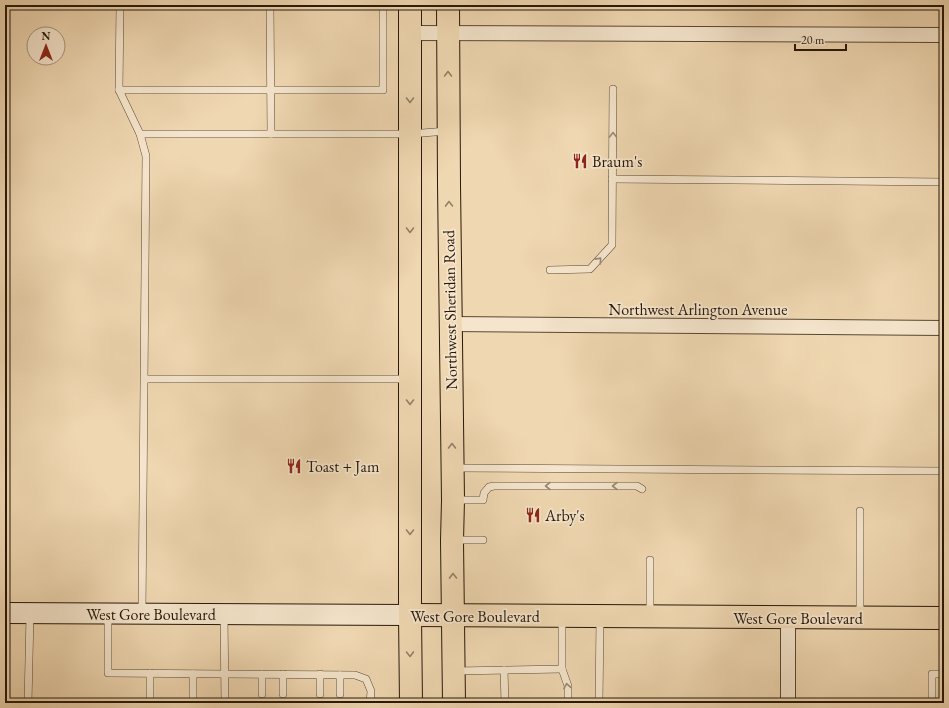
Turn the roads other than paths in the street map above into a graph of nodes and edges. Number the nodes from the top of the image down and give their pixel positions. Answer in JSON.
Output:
{"nodes":[{"id":1,"x":120,"y":5,"type":"edge"},
{"id":2,"x":270,"y":5,"type":"edge"},
{"id":3,"x":383,"y":5,"type":"edge"},
{"id":4,"x":410,"y":5,"type":"edge"},
{"id":5,"x":448,"y":5,"type":"edge"},
{"id":6,"x":410,"y":33,"type":"junction"},
{"id":7,"x":448,"y":33,"type":"junction"},
{"id":8,"x":944,"y":35,"type":"edge"},
{"id":9,"x":613,"y":89,"type":"dead end"},
{"id":10,"x":119,"y":90,"type":"junction"},
{"id":11,"x":270,"y":90,"type":"junction"},
{"id":12,"x":449,"y":131,"type":"junction"},
{"id":13,"x":140,"y":134,"type":"junction"},
{"id":14,"x":271,"y":134,"type":"junction"},
{"id":15,"x":410,"y":134,"type":"junction"},
{"id":16,"x":612,"y":179,"type":"junction"},
{"id":17,"x":944,"y":182,"type":"edge"},
{"id":18,"x":550,"y":270,"type":"dead end"},
{"id":19,"x":451,"y":324,"type":"junction"},
{"id":20,"x":944,"y":328,"type":"edge"},
{"id":21,"x":144,"y":379,"type":"junction"},
{"id":22,"x":410,"y":379,"type":"junction"},
{"id":23,"x":452,"y":468,"type":"junction"},
{"id":24,"x":944,"y":471,"type":"edge"},
{"id":25,"x":642,"y":489,"type":"dead end"},
{"id":26,"x":453,"y":500,"type":"junction"},
{"id":27,"x":860,"y":511,"type":"dead end"},
{"id":28,"x":452,"y":540,"type":"junction"},
{"id":29,"x":483,"y":540,"type":"dead end"},
{"id":30,"x":650,"y":560,"type":"dead end"},
{"id":31,"x":5,"y":613,"type":"edge"},
{"id":32,"x":30,"y":613,"type":"junction"},
{"id":33,"x":108,"y":614,"type":"junction"},
{"id":34,"x":142,"y":614,"type":"junction"},
{"id":35,"x":224,"y":614,"type":"junction"},
{"id":36,"x":410,"y":615,"type":"junction"},
{"id":37,"x":453,"y":615,"type":"junction"},
{"id":38,"x":562,"y":616,"type":"junction"},
{"id":39,"x":600,"y":616,"type":"junction"},
{"id":40,"x":650,"y":616,"type":"junction"},
{"id":41,"x":788,"y":618,"type":"junction"},
{"id":42,"x":860,"y":618,"type":"junction"},
{"id":43,"x":944,"y":618,"type":"edge"},
{"id":44,"x":562,"y":669,"type":"junction"},
{"id":45,"x":504,"y":670,"type":"junction"},
{"id":46,"x":454,"y":671,"type":"junction"},
{"id":47,"x":150,"y":673,"type":"junction"},
{"id":48,"x":193,"y":674,"type":"junction"},
{"id":49,"x":225,"y":674,"type":"junction"},
{"id":50,"x":262,"y":674,"type":"junction"},
{"id":51,"x":283,"y":674,"type":"junction"},
{"id":52,"x":320,"y":674,"type":"junction"},
{"id":53,"x":944,"y":674,"type":"edge"},
{"id":54,"x":340,"y":675,"type":"junction"},
{"id":55,"x":262,"y":694,"type":"dead end"},
{"id":56,"x":283,"y":694,"type":"dead end"},
{"id":57,"x":320,"y":694,"type":"dead end"},
{"id":58,"x":340,"y":694,"type":"dead end"},
{"id":59,"x":28,"y":703,"type":"edge"},
{"id":60,"x":150,"y":703,"type":"edge"},
{"id":61,"x":193,"y":703,"type":"edge"},
{"id":62,"x":225,"y":703,"type":"edge"},
{"id":63,"x":370,"y":703,"type":"edge"},
{"id":64,"x":411,"y":703,"type":"edge"},
{"id":65,"x":454,"y":703,"type":"edge"},
{"id":66,"x":504,"y":703,"type":"edge"},
{"id":67,"x":568,"y":703,"type":"edge"},
{"id":68,"x":599,"y":703,"type":"edge"},
{"id":69,"x":788,"y":703,"type":"edge"},
{"id":70,"x":932,"y":703,"type":"edge"}],
"edges":[{"from":1,"to":10,"type":"lane"},
{"from":2,"to":11,"type":"lane"},
{"from":3,"to":11,"type":"lane"},
{"from":4,"to":6,"type":"main road"},
{"from":5,"to":7,"type":"main road","name":"Northwest Sheridan Road"},
{"from":6,"to":7,"type":"street"},
{"from":6,"to":15,"type":"main road","one_way":true},
{"from":7,"to":8,"type":"street"},
{"from":12,"to":7,"type":"main road","name":"Northwest Sheridan Road","one_way":true},
{"from":16,"to":9,"type":"lane","one_way":true},
{"from":10,"to":11,"type":"lane"},
{"from":10,"to":13,"type":"lane"},
{"from":11,"to":14,"type":"lane"},
{"from":12,"to":15,"type":"lane"},
{"from":19,"to":12,"type":"main road","name":"Northwest Sheridan Road","one_way":true},
{"from":13,"to":14,"type":"lane"},
{"from":13,"to":21,"type":"lane"},
{"from":14,"to":15,"type":"lane"},
{"from":15,"to":22,"type":"main road","one_way":true},
{"from":16,"to":17,"type":"lane"},
{"from":18,"to":16,"type":"lane","one_way":true},
{"from":19,"to":20,"type":"street","name":"Northwest Arlington Avenue"},
{"from":23,"to":19,"type":"main road","name":"Northwest Sheridan Road","one_way":true},
{"from":21,"to":22,"type":"lane"},
{"from":21,"to":34,"type":"lane"},
{"from":22,"to":36,"type":"main road","one_way":true},
{"from":23,"to":24,"type":"lane"},
{"from":23,"to":26,"type":"main road","name":"Northwest Sheridan Road"},
{"from":25,"to":26,"type":"lane","one_way":true},
{"from":26,"to":28,"type":"main road","name":"Northwest Sheridan Road"},
{"from":27,"to":42,"type":"lane"},
{"from":28,"to":29,"type":"lane"},
{"from":37,"to":28,"type":"main road","name":"Northwest Sheridan Road","one_way":true},
{"from":30,"to":40,"type":"lane"},
{"from":31,"to":32,"type":"main road","name":"West Gore Boulevard"},
{"from":32,"to":33,"type":"main road","name":"West Gore Boulevard"},
{"from":32,"to":59,"type":"lane"},
{"from":33,"to":34,"type":"main road","name":"West Gore Boulevard"},
{"from":33,"to":47,"type":"lane"},
{"from":34,"to":35,"type":"main road","name":"West Gore Boulevard"},
{"from":35,"to":36,"type":"main road","name":"West Gore Boulevard"},
{"from":35,"to":49,"type":"lane"},
{"from":36,"to":37,"type":"main road","name":"West Gore Boulevard"},
{"from":36,"to":64,"type":"main road","one_way":true},
{"from":37,"to":38,"type":"main road","name":"West Gore Boulevard"},
{"from":37,"to":46,"type":"main road","name":"Northwest Sheridan Road"},
{"from":38,"to":39,"type":"main road","name":"West Gore Boulevard"},
{"from":38,"to":44,"type":"lane"},
{"from":39,"to":40,"type":"main road","name":"West Gore Boulevard"},
{"from":39,"to":68,"type":"lane"},
{"from":40,"to":41,"type":"main road","name":"West Gore Boulevard"},
{"from":41,"to":42,"type":"main road","name":"West Gore Boulevard"},
{"from":41,"to":69,"type":"street"},
{"from":42,"to":43,"type":"main road","name":"West Gore Boulevard"},
{"from":44,"to":45,"type":"lane"},
{"from":67,"to":44,"type":"lane","one_way":true},
{"from":45,"to":46,"type":"lane"},
{"from":45,"to":66,"type":"lane"},
{"from":46,"to":65,"type":"main road","name":"Northwest Sheridan Road"},
{"from":47,"to":48,"type":"lane"},
{"from":47,"to":60,"type":"lane"},
{"from":48,"to":49,"type":"lane"},
{"from":48,"to":61,"type":"lane"},
{"from":49,"to":50,"type":"lane"},
{"from":49,"to":62,"type":"lane"},
{"from":50,"to":51,"type":"lane"},
{"from":50,"to":55,"type":"lane"},
{"from":51,"to":52,"type":"lane"},
{"from":51,"to":56,"type":"lane"},
{"from":52,"to":54,"type":"lane"},
{"from":52,"to":57,"type":"lane"},
{"from":53,"to":70,"type":"lane"},
{"from":54,"to":58,"type":"lane"},
{"from":54,"to":63,"type":"lane"}]}
